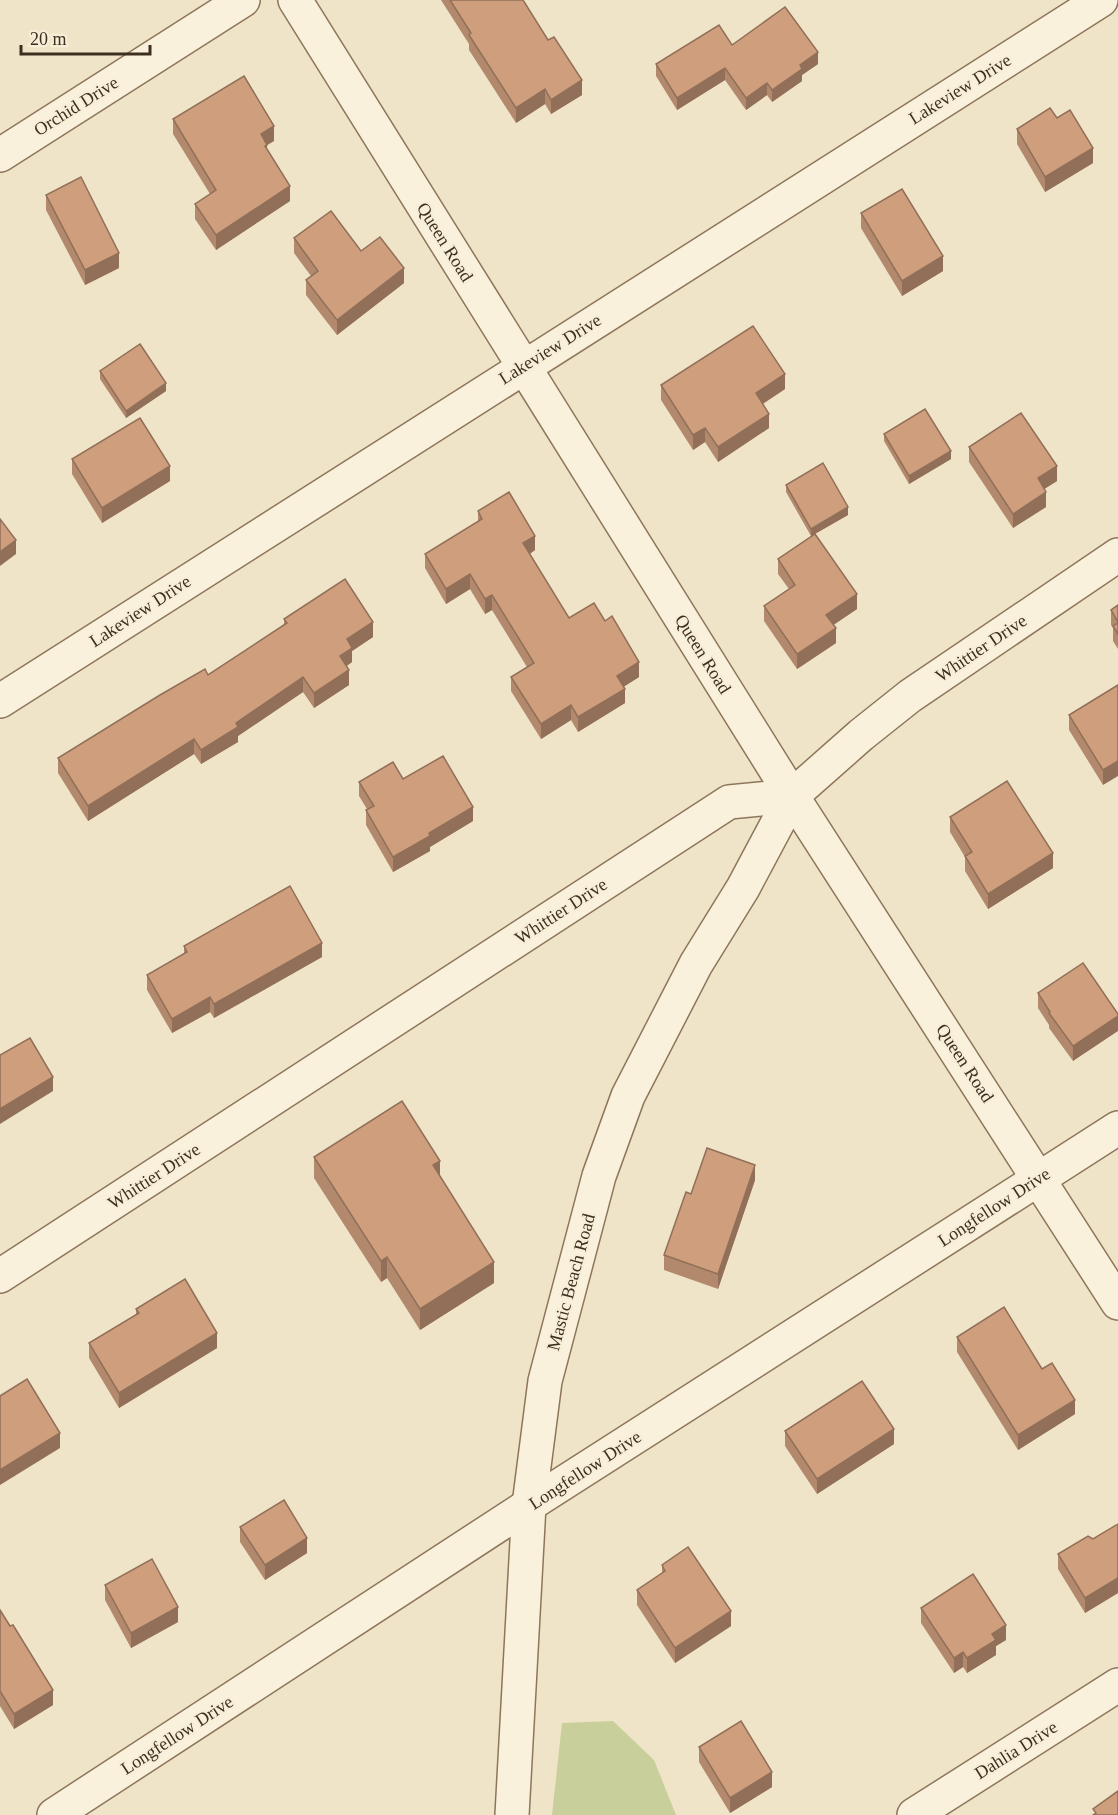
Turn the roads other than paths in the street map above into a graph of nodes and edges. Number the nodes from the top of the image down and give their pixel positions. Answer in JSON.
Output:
{"nodes":[{"id":1,"x":243,"y":0,"type":"edge"},
{"id":2,"x":295,"y":0,"type":"edge"},
{"id":3,"x":1101,"y":0,"type":"edge"},
{"id":4,"x":0,"y":155,"type":"edge"},
{"id":5,"x":523,"y":366,"type":"junction"},
{"id":6,"x":1118,"y":555,"type":"edge"},
{"id":7,"x":0,"y":701,"type":"edge"},
{"id":8,"x":792,"y":796,"type":"junction"},
{"id":9,"x":1118,"y":1128,"type":"edge"},
{"id":10,"x":1039,"y":1178,"type":"junction"},
{"id":11,"x":0,"y":1276,"type":"edge"},
{"id":12,"x":1118,"y":1303,"type":"edge"},
{"id":13,"x":529,"y":1505,"type":"junction"},
{"id":14,"x":1118,"y":1685,"type":"edge"},
{"id":15,"x":54,"y":1815,"type":"edge"},
{"id":16,"x":512,"y":1815,"type":"edge"},
{"id":17,"x":914,"y":1815,"type":"edge"}],
"edges":[{"from":1,"to":4,"type":"street","name":"Orchid Drive"},
{"from":2,"to":5,"type":"street","name":"Queen Road"},
{"from":3,"to":5,"type":"street","name":"Lakeview Drive"},
{"from":5,"to":7,"type":"street","name":"Lakeview Drive"},
{"from":5,"to":8,"type":"street","name":"Queen Road"},
{"from":6,"to":8,"type":"street","name":"Whittier Drive"},
{"from":8,"to":10,"type":"street","name":"Queen Road"},
{"from":8,"to":11,"type":"street","name":"Whittier Drive"},
{"from":8,"to":13,"type":"street","name":"Mastic Beach Road"},
{"from":9,"to":10,"type":"street","name":"Longfellow Drive"},
{"from":10,"to":12,"type":"street","name":"Queen Road"},
{"from":10,"to":13,"type":"street","name":"Longfellow Drive"},
{"from":13,"to":15,"type":"street","name":"Longfellow Drive"},
{"from":13,"to":16,"type":"street","name":"Mastic Beach Road"},
{"from":14,"to":17,"type":"street","name":"Dahlia Drive"}]}
